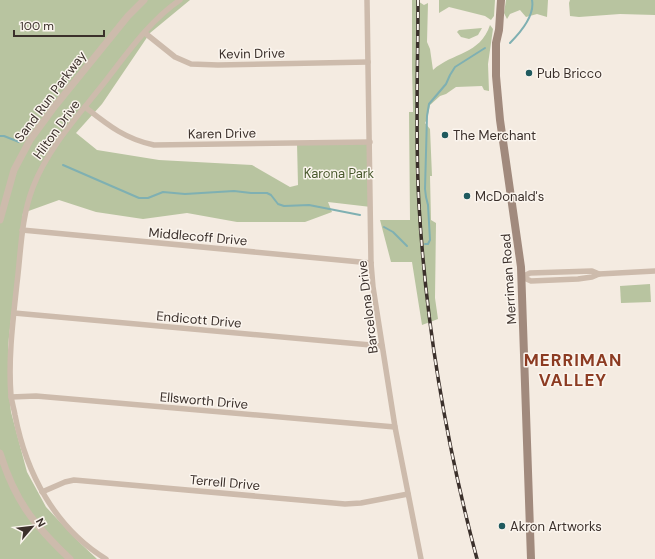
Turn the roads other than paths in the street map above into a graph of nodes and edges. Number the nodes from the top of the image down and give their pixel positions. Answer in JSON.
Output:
{"nodes":[{"id":1,"x":144,"y":0,"type":"edge"},
{"id":2,"x":180,"y":0,"type":"edge"},
{"id":3,"x":368,"y":0,"type":"edge"},
{"id":4,"x":501,"y":0,"type":"edge"},
{"id":5,"x":145,"y":33,"type":"junction"},
{"id":6,"x":368,"y":62,"type":"junction"},
{"id":7,"x":85,"y":107,"type":"junction"},
{"id":8,"x":370,"y":142,"type":"junction"},
{"id":9,"x":0,"y":220,"type":"edge"},
{"id":10,"x":22,"y":230,"type":"junction"},
{"id":11,"x":371,"y":263,"type":"junction"},
{"id":12,"x":655,"y":271,"type":"edge"},
{"id":13,"x":559,"y":272,"type":"junction"},
{"id":14,"x":582,"y":272,"type":"junction"},
{"id":15,"x":600,"y":274,"type":"junction"},
{"id":16,"x":522,"y":277,"type":"junction"},
{"id":17,"x":582,"y":278,"type":"junction"},
{"id":18,"x":559,"y":280,"type":"junction"},
{"id":19,"x":14,"y":313,"type":"junction"},
{"id":20,"x":382,"y":346,"type":"junction"},
{"id":21,"x":11,"y":397,"type":"junction"},
{"id":22,"x":395,"y":427,"type":"junction"},
{"id":23,"x":0,"y":453,"type":"edge"},
{"id":24,"x":42,"y":492,"type":"junction"},
{"id":25,"x":408,"y":494,"type":"junction"},
{"id":26,"x":70,"y":559,"type":"edge"},
{"id":27,"x":106,"y":559,"type":"edge"},
{"id":28,"x":421,"y":559,"type":"edge"},
{"id":29,"x":531,"y":559,"type":"edge"}],
"edges":[{"from":1,"to":9,"type":"street","name":"Sand Run Parkway"},
{"from":2,"to":5,"type":"street","name":"Hilton Drive"},
{"from":3,"to":6,"type":"street","name":"Barcelona Drive"},
{"from":4,"to":16,"type":"main road","name":"Merriman Road"},
{"from":5,"to":6,"type":"street","name":"Kevin Drive"},
{"from":5,"to":7,"type":"street","name":"Hilton Drive"},
{"from":6,"to":8,"type":"street","name":"Barcelona Drive"},
{"from":7,"to":8,"type":"street","name":"Karen Drive"},
{"from":7,"to":10,"type":"street","name":"Hilton Drive"},
{"from":8,"to":11,"type":"street","name":"Barcelona Drive"},
{"from":10,"to":11,"type":"street","name":"Middlecoff Drive"},
{"from":10,"to":19,"type":"street","name":"Hilton Drive"},
{"from":11,"to":20,"type":"street","name":"Barcelona Drive"},
{"from":12,"to":15,"type":"street"},
{"from":13,"to":14,"type":"street"},
{"from":13,"to":16,"type":"street"},
{"from":13,"to":18,"type":"street"},
{"from":14,"to":15,"type":"street"},
{"from":14,"to":17,"type":"street"},
{"from":15,"to":17,"type":"street"},
{"from":16,"to":18,"type":"street"},
{"from":16,"to":29,"type":"main road","name":"Merriman Road"},
{"from":17,"to":18,"type":"street"},
{"from":19,"to":20,"type":"street","name":"Endicott Drive"},
{"from":19,"to":21,"type":"street","name":"Hilton Drive"},
{"from":20,"to":22,"type":"street","name":"Barcelona Drive"},
{"from":21,"to":22,"type":"street","name":"Ellsworth Drive"},
{"from":21,"to":24,"type":"street","name":"Hilton Drive"},
{"from":22,"to":25,"type":"street","name":"Barcelona Drive"},
{"from":23,"to":26,"type":"street"},
{"from":24,"to":25,"type":"street","name":"Terrell Drive"},
{"from":24,"to":27,"type":"street","name":"Hilton Drive"},
{"from":25,"to":28,"type":"street","name":"Barcelona Drive"}]}
